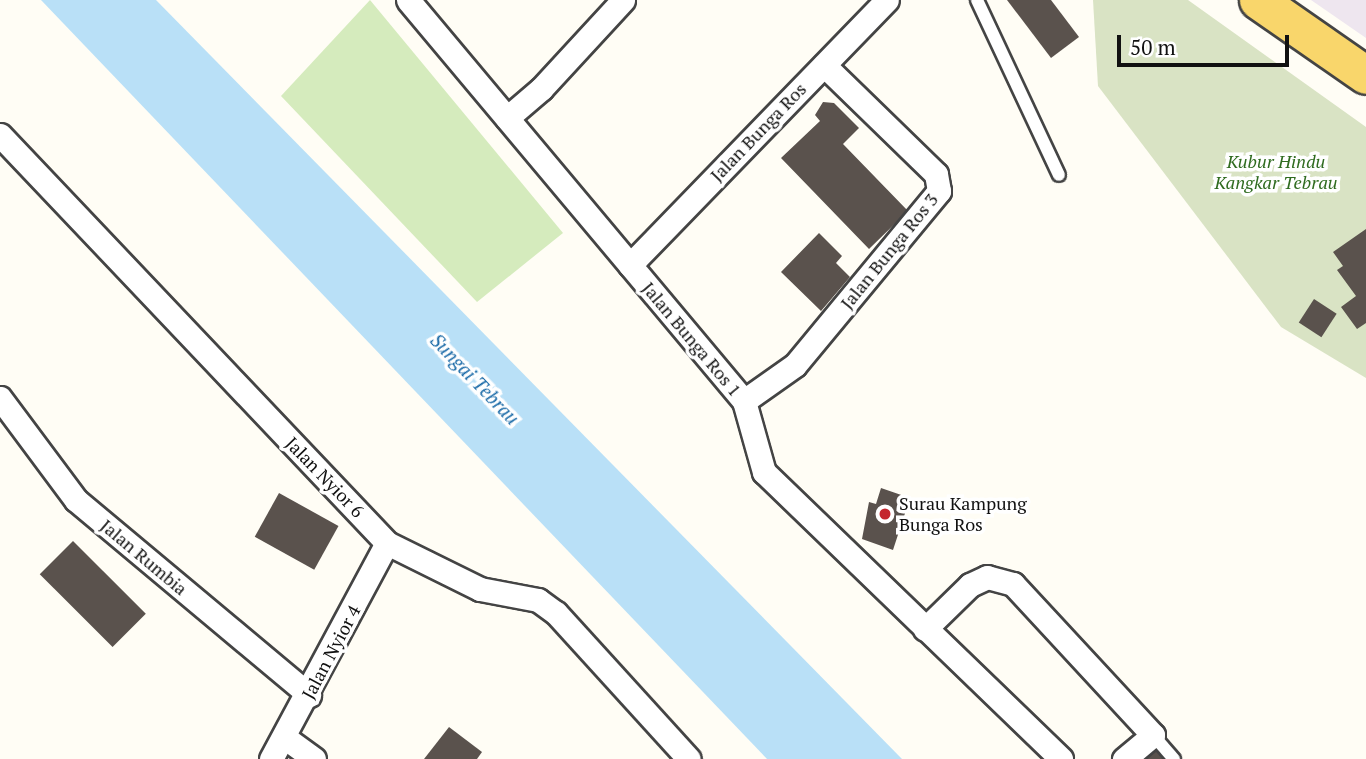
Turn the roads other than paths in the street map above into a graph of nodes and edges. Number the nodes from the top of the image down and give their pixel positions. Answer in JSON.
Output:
{"nodes":[{"id":1,"x":408,"y":0,"type":"edge"},
{"id":2,"x":623,"y":0,"type":"edge"},
{"id":3,"x":977,"y":0,"type":"edge"},
{"id":4,"x":1258,"y":0,"type":"edge"},
{"id":5,"x":876,"y":3,"type":"edge"},
{"id":6,"x":824,"y":65,"type":"junction"},
{"id":7,"x":1366,"y":75,"type":"edge"},
{"id":8,"x":507,"y":118,"type":"junction"},
{"id":9,"x":0,"y":135,"type":"edge"},
{"id":10,"x":1059,"y":175,"type":"dead end"},
{"id":11,"x":630,"y":265,"type":"junction"},
{"id":12,"x":0,"y":398,"type":"edge"},
{"id":13,"x":744,"y":401,"type":"junction"},
{"id":14,"x":387,"y":543,"type":"junction"},
{"id":15,"x":925,"y":629,"type":"junction"},
{"id":16,"x":309,"y":695,"type":"junction"},
{"id":17,"x":1153,"y":735,"type":"junction"},
{"id":18,"x":284,"y":737,"type":"junction"},
{"id":19,"x":271,"y":759,"type":"edge"},
{"id":20,"x":314,"y":759,"type":"edge"},
{"id":21,"x":689,"y":759,"type":"edge"},
{"id":22,"x":1061,"y":759,"type":"edge"},
{"id":23,"x":1124,"y":759,"type":"edge"},
{"id":24,"x":1174,"y":759,"type":"edge"}],
"edges":[{"from":1,"to":8,"type":"street","name":"Jalan Bunga Ros 1"},
{"from":2,"to":8,"type":"street"},
{"from":3,"to":10,"type":"lane"},
{"from":4,"to":7,"type":"main road"},
{"from":5,"to":6,"type":"street","name":"Jalan Bunga Ros"},
{"from":6,"to":11,"type":"street","name":"Jalan Bunga Ros"},
{"from":6,"to":13,"type":"street","name":"Jalan Bunga Ros 3"},
{"from":8,"to":11,"type":"street","name":"Jalan Bunga Ros 1"},
{"from":9,"to":14,"type":"street","name":"Jalan Nyior 6"},
{"from":11,"to":13,"type":"street","name":"Jalan Bunga Ros 1"},
{"from":12,"to":16,"type":"street","name":"Jalan Rumbia"},
{"from":13,"to":15,"type":"street","name":"Jalan Bunga Ros 1"},
{"from":14,"to":16,"type":"street","name":"Jalan Nyior 4"},
{"from":14,"to":21,"type":"street","name":"Jalan Nyior 6"},
{"from":15,"to":17,"type":"street"},
{"from":15,"to":22,"type":"street","name":"Jalan Bunga Ros 1"},
{"from":16,"to":18,"type":"street","name":"Jalan Nyior 4"},
{"from":17,"to":23,"type":"street"},
{"from":17,"to":24,"type":"lane"},
{"from":18,"to":19,"type":"street","name":"Jalan Nyior 4"},
{"from":18,"to":20,"type":"street"}]}
